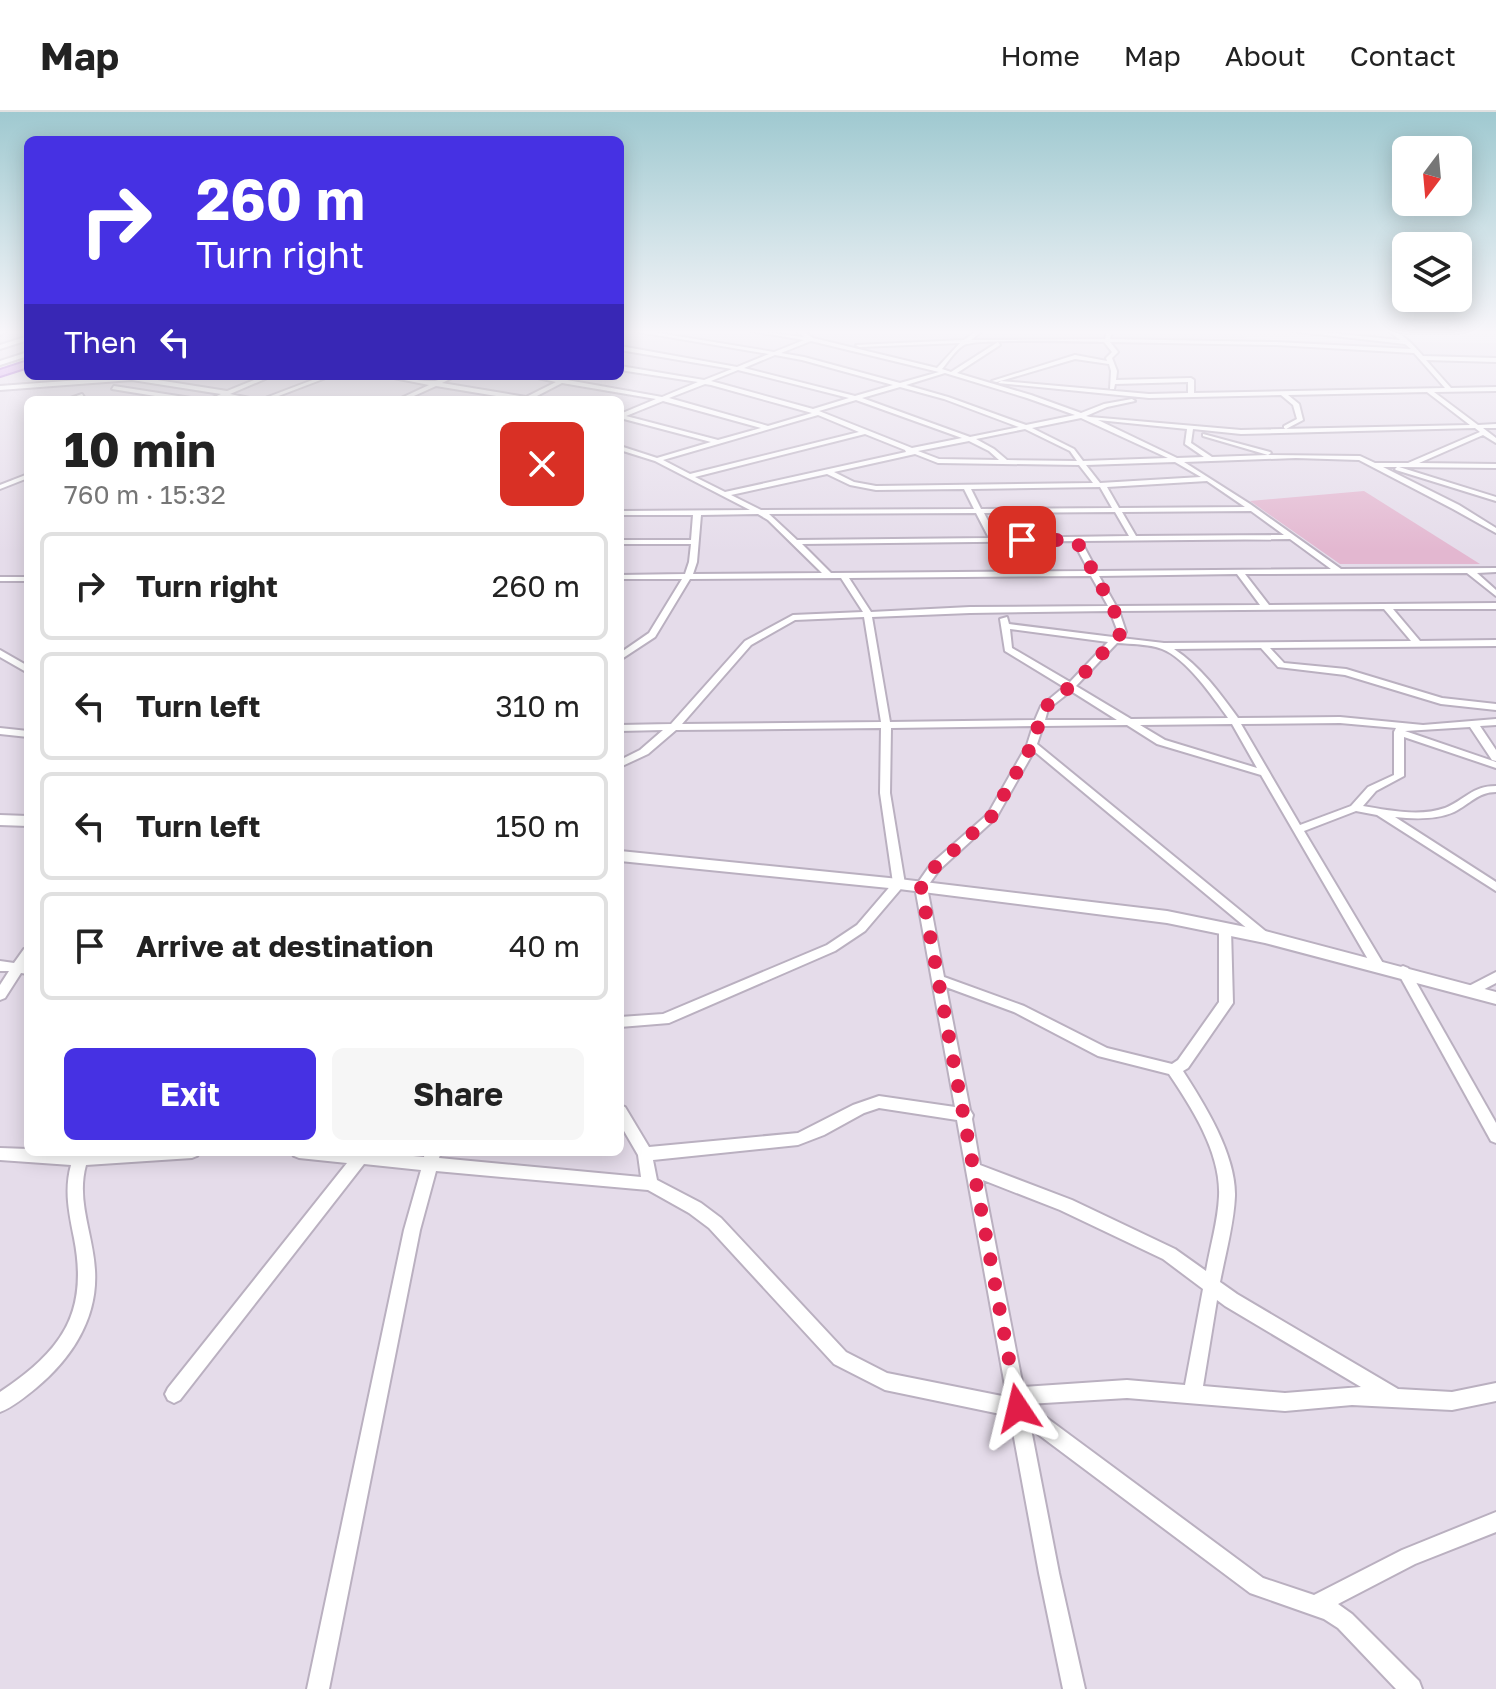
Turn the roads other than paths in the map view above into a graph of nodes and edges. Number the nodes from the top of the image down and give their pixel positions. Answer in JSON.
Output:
{"nodes":[{"id":1,"x":650,"y":405,"type":"edge"},
{"id":2,"x":684,"y":405,"type":"edge"},
{"id":3,"x":788,"y":405,"type":"edge"},
{"id":4,"x":838,"y":405,"type":"edge"},
{"id":5,"x":877,"y":405,"type":"edge"},
{"id":6,"x":961,"y":405,"type":"edge"},
{"id":7,"x":1047,"y":405,"type":"edge"},
{"id":8,"x":1106,"y":405,"type":"edge"},
{"id":9,"x":1296,"y":405,"type":"edge"},
{"id":10,"x":1447,"y":405,"type":"edge"},
{"id":11,"x":815,"y":412,"type":"junction"},
{"id":12,"x":624,"y":414,"type":"edge"},
{"id":13,"x":624,"y":417,"type":"edge"},
{"id":14,"x":1083,"y":417,"type":"junction"},
{"id":15,"x":1476,"y":426,"type":"junction"},
{"id":16,"x":1496,"y":426,"type":"edge"},
{"id":17,"x":766,"y":427,"type":"junction"},
{"id":18,"x":1026,"y":427,"type":"junction"},
{"id":19,"x":1190,"y":430,"type":"junction"},
{"id":20,"x":1280,"y":431,"type":"junction"},
{"id":21,"x":865,"y":432,"type":"junction"},
{"id":22,"x":1482,"y":433,"type":"junction"},
{"id":23,"x":968,"y":439,"type":"junction"},
{"id":24,"x":1496,"y":441,"type":"edge"},
{"id":25,"x":717,"y":442,"type":"junction"},
{"id":26,"x":624,"y":449,"type":"edge"},
{"id":27,"x":909,"y":452,"type":"junction"},
{"id":28,"x":1274,"y":456,"type":"junction"},
{"id":29,"x":1172,"y":457,"type":"junction"},
{"id":30,"x":1209,"y":457,"type":"junction"},
{"id":31,"x":657,"y":460,"type":"junction"},
{"id":32,"x":1006,"y":463,"type":"junction"},
{"id":33,"x":1084,"y":463,"type":"junction"},
{"id":34,"x":1373,"y":465,"type":"junction"},
{"id":35,"x":1384,"y":465,"type":"junction"},
{"id":36,"x":1410,"y":465,"type":"junction"},
{"id":37,"x":1464,"y":466,"type":"junction"},
{"id":38,"x":1496,"y":466,"type":"edge"},
{"id":39,"x":829,"y":472,"type":"junction"},
{"id":40,"x":1496,"y":474,"type":"edge"},
{"id":41,"x":689,"y":476,"type":"junction"},
{"id":42,"x":24,"y":478,"type":"edge"},
{"id":43,"x":1208,"y":479,"type":"junction"},
{"id":44,"x":1101,"y":486,"type":"junction"},
{"id":45,"x":0,"y":487,"type":"edge"},
{"id":46,"x":966,"y":487,"type":"junction"},
{"id":47,"x":724,"y":494,"type":"junction"},
{"id":48,"x":1496,"y":499,"type":"edge"},
{"id":49,"x":1250,"y":509,"type":"junction"},
{"id":50,"x":1116,"y":511,"type":"junction"},
{"id":51,"x":980,"y":512,"type":"junction"},
{"id":52,"x":624,"y":513,"type":"edge"},
{"id":53,"x":697,"y":513,"type":"junction"},
{"id":54,"x":764,"y":514,"type":"junction"},
{"id":55,"x":1496,"y":531,"type":"edge"},
{"id":56,"x":1291,"y":537,"type":"junction"},
{"id":57,"x":1134,"y":539,"type":"junction"},
{"id":58,"x":1076,"y":540,"type":"junction"},
{"id":59,"x":995,"y":541,"type":"junction"},
{"id":60,"x":624,"y":542,"type":"edge"},
{"id":61,"x":694,"y":542,"type":"junction"},
{"id":62,"x":795,"y":542,"type":"junction"},
{"id":63,"x":1338,"y":570,"type":"junction"},
{"id":64,"x":1469,"y":570,"type":"junction"},
{"id":65,"x":1496,"y":570,"type":"edge"},
{"id":66,"x":1238,"y":571,"type":"junction"},
{"id":67,"x":1093,"y":573,"type":"junction"},
{"id":68,"x":829,"y":575,"type":"junction"},
{"id":69,"x":843,"y":575,"type":"junction"},
{"id":70,"x":688,"y":576,"type":"junction"},
{"id":71,"x":624,"y":577,"type":"edge"},
{"id":72,"x":0,"y":579,"type":"edge"},
{"id":73,"x":14,"y":579,"type":"junction"},
{"id":74,"x":24,"y":579,"type":"edge"},
{"id":75,"x":0,"y":590,"type":"edge"},
{"id":76,"x":1496,"y":594,"type":"edge"},
{"id":77,"x":1386,"y":606,"type":"junction"},
{"id":78,"x":1496,"y":606,"type":"edge"},
{"id":79,"x":1266,"y":607,"type":"junction"},
{"id":80,"x":1113,"y":608,"type":"junction"},
{"id":81,"x":1000,"y":609,"type":"junction"},
{"id":82,"x":867,"y":612,"type":"junction"},
{"id":83,"x":1122,"y":625,"type":"junction"},
{"id":84,"x":1006,"y":626,"type":"junction"},
{"id":85,"x":1116,"y":641,"type":"junction"},
{"id":86,"x":1496,"y":643,"type":"edge"},
{"id":87,"x":1418,"y":644,"type":"junction"},
{"id":88,"x":1150,"y":645,"type":"junction"},
{"id":89,"x":1263,"y":645,"type":"junction"},
{"id":90,"x":1164,"y":646,"type":"junction"},
{"id":91,"x":0,"y":653,"type":"edge"},
{"id":92,"x":624,"y":654,"type":"edge"},
{"id":93,"x":24,"y":668,"type":"edge"},
{"id":94,"x":1072,"y":686,"type":"junction"},
{"id":95,"x":1496,"y":707,"type":"edge"},
{"id":96,"x":1496,"y":722,"type":"edge"},
{"id":97,"x":1234,"y":723,"type":"junction"},
{"id":98,"x":1036,"y":724,"type":"junction"},
{"id":99,"x":1132,"y":724,"type":"junction"},
{"id":100,"x":676,"y":725,"type":"junction"},
{"id":101,"x":886,"y":725,"type":"junction"},
{"id":102,"x":1474,"y":725,"type":"junction"},
{"id":103,"x":624,"y":728,"type":"edge"},
{"id":104,"x":1401,"y":730,"type":"junction"},
{"id":105,"x":0,"y":731,"type":"edge"},
{"id":106,"x":24,"y":734,"type":"edge"},
{"id":107,"x":1032,"y":745,"type":"junction"},
{"id":108,"x":1496,"y":758,"type":"edge"},
{"id":109,"x":624,"y":762,"type":"edge"},
{"id":110,"x":1496,"y":765,"type":"edge"},
{"id":111,"x":1264,"y":773,"type":"junction"},
{"id":112,"x":1496,"y":789,"type":"edge"},
{"id":113,"x":1355,"y":808,"type":"junction"},
{"id":114,"x":1382,"y":814,"type":"junction"},
{"id":115,"x":0,"y":820,"type":"edge"},
{"id":116,"x":24,"y":821,"type":"edge"},
{"id":117,"x":1297,"y":830,"type":"junction"},
{"id":118,"x":624,"y":856,"type":"edge"},
{"id":119,"x":899,"y":884,"type":"junction"},
{"id":120,"x":921,"y":887,"type":"junction"},
{"id":121,"x":1496,"y":887,"type":"edge"},
{"id":122,"x":1225,"y":929,"type":"junction"},
{"id":123,"x":1265,"y":937,"type":"junction"},
{"id":124,"x":1378,"y":965,"type":"junction"},
{"id":125,"x":0,"y":966,"type":"edge"},
{"id":126,"x":22,"y":969,"type":"edge"},
{"id":127,"x":1403,"y":971,"type":"junction"},
{"id":128,"x":1496,"y":977,"type":"edge"},
{"id":129,"x":940,"y":980,"type":"junction"},
{"id":130,"x":1470,"y":991,"type":"junction"},
{"id":131,"x":0,"y":995,"type":"edge"},
{"id":132,"x":1496,"y":998,"type":"edge"},
{"id":133,"x":624,"y":1022,"type":"edge"},
{"id":134,"x":1174,"y":1070,"type":"junction"},
{"id":135,"x":966,"y":1115,"type":"junction"},
{"id":136,"x":624,"y":1118,"type":"edge"},
{"id":137,"x":1496,"y":1137,"type":"edge"},
{"id":138,"x":0,"y":1154,"type":"edge"},
{"id":139,"x":24,"y":1154,"type":"edge"},
{"id":140,"x":645,"y":1154,"type":"junction"},
{"id":141,"x":82,"y":1156,"type":"edge"},
{"id":142,"x":349,"y":1156,"type":"edge"},
{"id":143,"x":361,"y":1157,"type":"junction"},
{"id":144,"x":431,"y":1158,"type":"edge"},
{"id":145,"x":976,"y":1170,"type":"junction"},
{"id":146,"x":650,"y":1184,"type":"junction"},
{"id":147,"x":1213,"y":1285,"type":"junction"},
{"id":148,"x":1496,"y":1392,"type":"edge"},
{"id":149,"x":1193,"y":1393,"type":"junction"},
{"id":150,"x":174,"y":1394,"type":"dead end"},
{"id":151,"x":1397,"y":1399,"type":"junction"},
{"id":152,"x":1017,"y":1402,"type":"junction"},
{"id":153,"x":0,"y":1403,"type":"edge"},
{"id":154,"x":1496,"y":1522,"type":"edge"},
{"id":155,"x":1316,"y":1605,"type":"junction"},
{"id":156,"x":318,"y":1689,"type":"edge"},
{"id":157,"x":1074,"y":1689,"type":"edge"},
{"id":158,"x":1411,"y":1689,"type":"edge"}],
"edges":[{"from":1,"to":12,"type":"street"},
{"from":2,"to":17,"type":"street"},
{"from":3,"to":11,"type":"street"},
{"from":4,"to":11,"type":"street"},
{"from":5,"to":23,"type":"street"},
{"from":6,"to":18,"type":"street"},
{"from":7,"to":14,"type":"street"},
{"from":8,"to":14,"type":"street"},
{"from":9,"to":20,"type":"street"},
{"from":10,"to":15,"type":"street"},
{"from":11,"to":17,"type":"street"},
{"from":11,"to":21,"type":"street"},
{"from":13,"to":25,"type":"street"},
{"from":14,"to":18,"type":"street"},
{"from":14,"to":19,"type":"street"},
{"from":14,"to":29,"type":"street"},
{"from":15,"to":16,"type":"street"},
{"from":15,"to":20,"type":"street"},
{"from":15,"to":22,"type":"street"},
{"from":17,"to":25,"type":"street"},
{"from":18,"to":23,"type":"street"},
{"from":18,"to":33,"type":"street"},
{"from":19,"to":20,"type":"street"},
{"from":19,"to":28,"type":"street"},
{"from":19,"to":30,"type":"street"},
{"from":21,"to":27,"type":"street"},
{"from":21,"to":41,"type":"street"},
{"from":22,"to":24,"type":"street"},
{"from":22,"to":36,"type":"street"},
{"from":23,"to":27,"type":"street"},
{"from":23,"to":32,"type":"street"},
{"from":25,"to":31,"type":"street"},
{"from":26,"to":31,"type":"street"},
{"from":27,"to":32,"type":"street"},
{"from":27,"to":39,"type":"street"},
{"from":28,"to":30,"type":"street"},
{"from":28,"to":34,"type":"street"},
{"from":29,"to":30,"type":"street"},
{"from":29,"to":33,"type":"street"},
{"from":29,"to":43,"type":"street"},
{"from":31,"to":41,"type":"street"},
{"from":32,"to":33,"type":"street"},
{"from":33,"to":44,"type":"street"},
{"from":34,"to":35,"type":"street"},
{"from":34,"to":55,"type":"street"},
{"from":35,"to":36,"type":"street"},
{"from":35,"to":48,"type":"street"},
{"from":36,"to":37,"type":"street"},
{"from":37,"to":38,"type":"street"},
{"from":37,"to":40,"type":"street"},
{"from":39,"to":46,"type":"street"},
{"from":39,"to":47,"type":"street"},
{"from":41,"to":47,"type":"street"},
{"from":42,"to":45,"type":"street"},
{"from":43,"to":44,"type":"street"},
{"from":43,"to":49,"type":"street"},
{"from":44,"to":46,"type":"street"},
{"from":44,"to":50,"type":"street"},
{"from":46,"to":51,"type":"street"},
{"from":47,"to":54,"type":"street"},
{"from":49,"to":50,"type":"street"},
{"from":49,"to":56,"type":"street"},
{"from":50,"to":51,"type":"street"},
{"from":50,"to":57,"type":"street"},
{"from":51,"to":54,"type":"street"},
{"from":51,"to":59,"type":"street"},
{"from":52,"to":53,"type":"street"},
{"from":53,"to":54,"type":"street"},
{"from":53,"to":61,"type":"street"},
{"from":54,"to":62,"type":"street"},
{"from":56,"to":57,"type":"street"},
{"from":56,"to":63,"type":"street"},
{"from":57,"to":58,"type":"street"},
{"from":58,"to":59,"type":"street"},
{"from":58,"to":67,"type":"street"},
{"from":59,"to":62,"type":"street"},
{"from":60,"to":61,"type":"street"},
{"from":61,"to":70,"type":"street"},
{"from":62,"to":68,"type":"street"},
{"from":63,"to":64,"type":"street"},
{"from":63,"to":66,"type":"street"},
{"from":64,"to":65,"type":"street"},
{"from":64,"to":76,"type":"street"},
{"from":66,"to":67,"type":"street"},
{"from":66,"to":79,"type":"street"},
{"from":67,"to":69,"type":"street"},
{"from":67,"to":80,"type":"street"},
{"from":68,"to":69,"type":"street"},
{"from":68,"to":70,"type":"street"},
{"from":69,"to":82,"type":"street"},
{"from":70,"to":71,"type":"street"},
{"from":70,"to":92,"type":"street"},
{"from":72,"to":73,"type":"street"},
{"from":73,"to":74,"type":"street"},
{"from":73,"to":75,"type":"street"},
{"from":77,"to":78,"type":"street"},
{"from":77,"to":79,"type":"street"},
{"from":77,"to":87,"type":"street"},
{"from":79,"to":80,"type":"street"},
{"from":80,"to":81,"type":"street"},
{"from":80,"to":83,"type":"street"},
{"from":81,"to":82,"type":"street"},
{"from":81,"to":84,"type":"street"},
{"from":82,"to":100,"type":"street"},
{"from":82,"to":101,"type":"street"},
{"from":83,"to":85,"type":"street"},
{"from":83,"to":88,"type":"street"},
{"from":84,"to":85,"type":"street"},
{"from":84,"to":94,"type":"street"},
{"from":85,"to":88,"type":"street"},
{"from":85,"to":94,"type":"street"},
{"from":86,"to":87,"type":"street"},
{"from":87,"to":89,"type":"street"},
{"from":88,"to":90,"type":"street"},
{"from":89,"to":90,"type":"street"},
{"from":89,"to":95,"type":"street"},
{"from":90,"to":97,"type":"street"},
{"from":91,"to":93,"type":"street"},
{"from":94,"to":98,"type":"street"},
{"from":94,"to":99,"type":"street"},
{"from":96,"to":102,"type":"street"},
{"from":97,"to":99,"type":"street"},
{"from":97,"to":104,"type":"street"},
{"from":97,"to":111,"type":"street"},
{"from":98,"to":99,"type":"street"},
{"from":98,"to":101,"type":"street"},
{"from":98,"to":107,"type":"street"},
{"from":99,"to":111,"type":"street"},
{"from":100,"to":101,"type":"street"},
{"from":100,"to":103,"type":"street"},
{"from":100,"to":109,"type":"street"},
{"from":101,"to":119,"type":"street"},
{"from":102,"to":104,"type":"street"},
{"from":102,"to":108,"type":"street"},
{"from":104,"to":110,"type":"street"},
{"from":104,"to":113,"type":"street"},
{"from":105,"to":106,"type":"street"},
{"from":107,"to":120,"type":"street"},
{"from":107,"to":123,"type":"street"},
{"from":111,"to":117,"type":"street"},
{"from":112,"to":114,"type":"street"},
{"from":113,"to":114,"type":"street"},
{"from":113,"to":117,"type":"street"},
{"from":114,"to":121,"type":"street"},
{"from":115,"to":116,"type":"street"},
{"from":117,"to":124,"type":"street"},
{"from":118,"to":119,"type":"street"},
{"from":119,"to":120,"type":"street"},
{"from":119,"to":133,"type":"street"},
{"from":120,"to":122,"type":"street"},
{"from":120,"to":129,"type":"street"},
{"from":122,"to":123,"type":"street"},
{"from":122,"to":134,"type":"street"},
{"from":123,"to":124,"type":"street"},
{"from":124,"to":127,"type":"street"},
{"from":125,"to":126,"type":"street"},
{"from":126,"to":131,"type":"street"},
{"from":127,"to":130,"type":"street"},
{"from":127,"to":137,"type":"street"},
{"from":128,"to":130,"type":"street"},
{"from":129,"to":134,"type":"street"},
{"from":129,"to":135,"type":"street"},
{"from":130,"to":132,"type":"street"},
{"from":134,"to":147,"type":"street"},
{"from":135,"to":140,"type":"street"},
{"from":135,"to":145,"type":"street"},
{"from":136,"to":140,"type":"street"},
{"from":138,"to":139,"type":"street"},
{"from":140,"to":146,"type":"street"},
{"from":141,"to":153,"type":"street"},
{"from":142,"to":143,"type":"street"},
{"from":143,"to":144,"type":"street"},
{"from":143,"to":150,"type":"street"},
{"from":144,"to":146,"type":"street"},
{"from":144,"to":156,"type":"street"},
{"from":145,"to":147,"type":"street"},
{"from":145,"to":152,"type":"street"},
{"from":146,"to":152,"type":"street"},
{"from":147,"to":149,"type":"street"},
{"from":147,"to":151,"type":"street"},
{"from":148,"to":151,"type":"street"},
{"from":149,"to":151,"type":"street"},
{"from":149,"to":152,"type":"street"},
{"from":152,"to":155,"type":"street"},
{"from":152,"to":157,"type":"street"},
{"from":154,"to":155,"type":"street"},
{"from":155,"to":158,"type":"street"}]}
